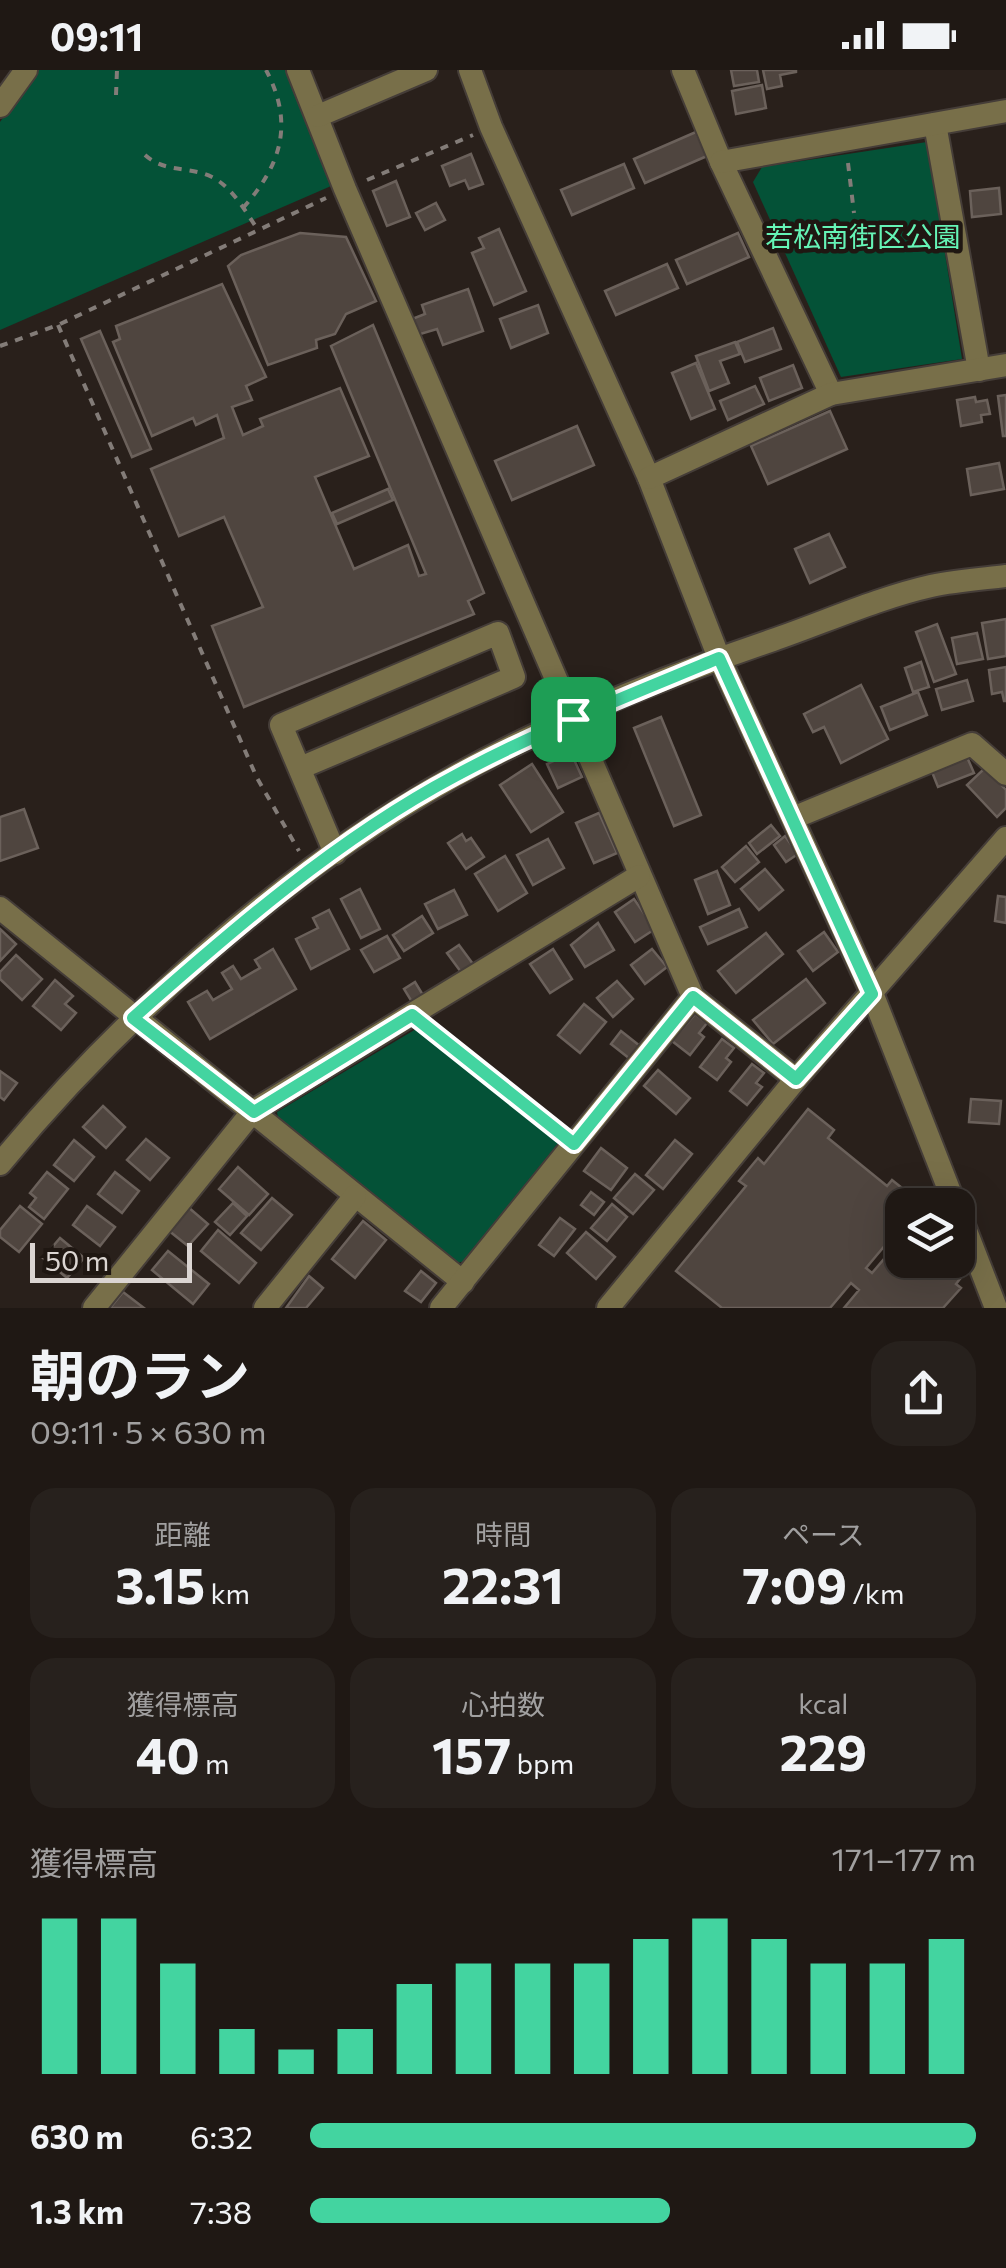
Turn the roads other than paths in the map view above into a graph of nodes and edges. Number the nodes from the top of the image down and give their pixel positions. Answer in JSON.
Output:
{"nodes":[{"id":1,"x":26,"y":70,"type":"edge"},
{"id":2,"x":298,"y":70,"type":"edge"},
{"id":3,"x":426,"y":70,"type":"edge"},
{"id":4,"x":470,"y":70,"type":"edge"},
{"id":5,"x":683,"y":70,"type":"edge"},
{"id":6,"x":0,"y":106,"type":"edge"},
{"id":7,"x":1006,"y":112,"type":"edge"},
{"id":8,"x":318,"y":116,"type":"junction"},
{"id":9,"x":935,"y":124,"type":"junction"},
{"id":10,"x":721,"y":162,"type":"junction"},
{"id":11,"x":1006,"y":365,"type":"edge"},
{"id":12,"x":979,"y":370,"type":"junction"},
{"id":13,"x":830,"y":394,"type":"junction"},
{"id":14,"x":649,"y":478,"type":"junction"},
{"id":15,"x":1006,"y":576,"type":"edge"},
{"id":16,"x":719,"y":658,"type":"junction"},
{"id":17,"x":573,"y":719,"type":"junction"},
{"id":18,"x":300,"y":768,"type":"dead end"},
{"id":19,"x":1006,"y":774,"type":"edge"},
{"id":20,"x":792,"y":818,"type":"junction"},
{"id":21,"x":1006,"y":838,"type":"edge"},
{"id":22,"x":335,"y":853,"type":"junction"},
{"id":23,"x":640,"y":876,"type":"junction"},
{"id":24,"x":0,"y":908,"type":"edge"},
{"id":25,"x":872,"y":994,"type":"junction"},
{"id":26,"x":693,"y":997,"type":"junction"},
{"id":27,"x":133,"y":1018,"type":"junction"},
{"id":28,"x":796,"y":1079,"type":"junction"},
{"id":29,"x":254,"y":1112,"type":"junction"},
{"id":30,"x":0,"y":1164,"type":"edge"},
{"id":31,"x":948,"y":1188,"type":"edge"},
{"id":32,"x":355,"y":1196,"type":"junction"},
{"id":33,"x":975,"y":1256,"type":"edge"},
{"id":34,"x":462,"y":1282,"type":"junction"},
{"id":35,"x":94,"y":1308,"type":"edge"},
{"id":36,"x":265,"y":1308,"type":"edge"},
{"id":37,"x":441,"y":1308,"type":"edge"},
{"id":38,"x":608,"y":1308,"type":"edge"},
{"id":39,"x":996,"y":1308,"type":"edge"}],
"edges":[{"from":1,"to":6,"type":"street"},
{"from":2,"to":8,"type":"street"},
{"from":3,"to":8,"type":"street"},
{"from":4,"to":14,"type":"street"},
{"from":5,"to":10,"type":"street"},
{"from":7,"to":9,"type":"street"},
{"from":8,"to":17,"type":"street"},
{"from":9,"to":10,"type":"street"},
{"from":9,"to":12,"type":"street"},
{"from":10,"to":13,"type":"street"},
{"from":11,"to":12,"type":"street"},
{"from":12,"to":13,"type":"street"},
{"from":13,"to":14,"type":"street"},
{"from":14,"to":16,"type":"street"},
{"from":15,"to":16,"type":"street"},
{"from":16,"to":17,"type":"street"},
{"from":16,"to":20,"type":"street"},
{"from":17,"to":22,"type":"street"},
{"from":17,"to":23,"type":"street"},
{"from":18,"to":22,"type":"street"},
{"from":19,"to":20,"type":"street"},
{"from":20,"to":25,"type":"street"},
{"from":21,"to":25,"type":"street"},
{"from":22,"to":27,"type":"street"},
{"from":23,"to":26,"type":"street"},
{"from":23,"to":29,"type":"street"},
{"from":24,"to":27,"type":"street"},
{"from":25,"to":28,"type":"street"},
{"from":25,"to":31,"type":"street"},
{"from":26,"to":28,"type":"street"},
{"from":26,"to":34,"type":"street"},
{"from":27,"to":29,"type":"street"},
{"from":27,"to":30,"type":"street"},
{"from":28,"to":38,"type":"street"},
{"from":29,"to":32,"type":"street"},
{"from":29,"to":35,"type":"street"},
{"from":32,"to":34,"type":"street"},
{"from":32,"to":36,"type":"street"},
{"from":33,"to":39,"type":"street"},
{"from":34,"to":37,"type":"street"}]}
